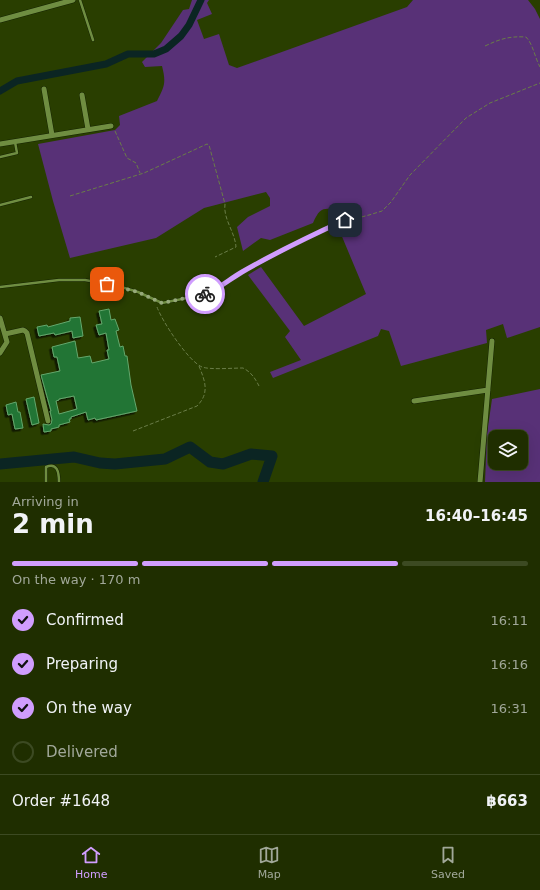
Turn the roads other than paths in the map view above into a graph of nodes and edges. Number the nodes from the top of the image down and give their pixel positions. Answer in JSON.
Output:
{"nodes":[{"id":1,"x":73,"y":0,"type":"edge"},
{"id":2,"x":80,"y":0,"type":"edge"},
{"id":3,"x":0,"y":20,"type":"edge"},
{"id":4,"x":93,"y":40,"type":"dead end"},
{"id":5,"x":44,"y":89,"type":"dead end"},
{"id":6,"x":82,"y":95,"type":"dead end"},
{"id":7,"x":111,"y":126,"type":"road end"},
{"id":8,"x":88,"y":129,"type":"junction"},
{"id":9,"x":52,"y":135,"type":"junction"},
{"id":10,"x":15,"y":142,"type":"junction"},
{"id":11,"x":0,"y":144,"type":"edge"},
{"id":12,"x":0,"y":157,"type":"edge"},
{"id":13,"x":31,"y":197,"type":"dead end"},
{"id":14,"x":0,"y":204,"type":"edge"},
{"id":15,"x":345,"y":220,"type":"road end"},
{"id":16,"x":0,"y":287,"type":"edge"},
{"id":17,"x":0,"y":318,"type":"edge"},
{"id":18,"x":5,"y":334,"type":"junction"},
{"id":19,"x":492,"y":341,"type":"dead end"},
{"id":20,"x":0,"y":353,"type":"edge"},
{"id":21,"x":488,"y":390,"type":"junction"},
{"id":22,"x":414,"y":401,"type":"dead end"},
{"id":23,"x":48,"y":421,"type":"dead end"},
{"id":24,"x":46,"y":482,"type":"edge"},
{"id":25,"x":59,"y":482,"type":"edge"},
{"id":26,"x":480,"y":482,"type":"edge"}],
"edges":[{"from":1,"to":3,"type":"street"},
{"from":2,"to":4,"type":"lane"},
{"from":5,"to":9,"type":"street"},
{"from":6,"to":8,"type":"street"},
{"from":7,"to":8,"type":"street"},
{"from":8,"to":9,"type":"street"},
{"from":9,"to":10,"type":"street"},
{"from":10,"to":11,"type":"street"},
{"from":10,"to":12,"type":"lane"},
{"from":13,"to":14,"type":"lane"},
{"from":15,"to":16,"type":"lane"},
{"from":17,"to":18,"type":"street"},
{"from":18,"to":20,"type":"street"},
{"from":18,"to":23,"type":"street"},
{"from":19,"to":21,"type":"street"},
{"from":21,"to":22,"type":"street"},
{"from":21,"to":26,"type":"street"},
{"from":24,"to":25,"type":"lane"}]}
